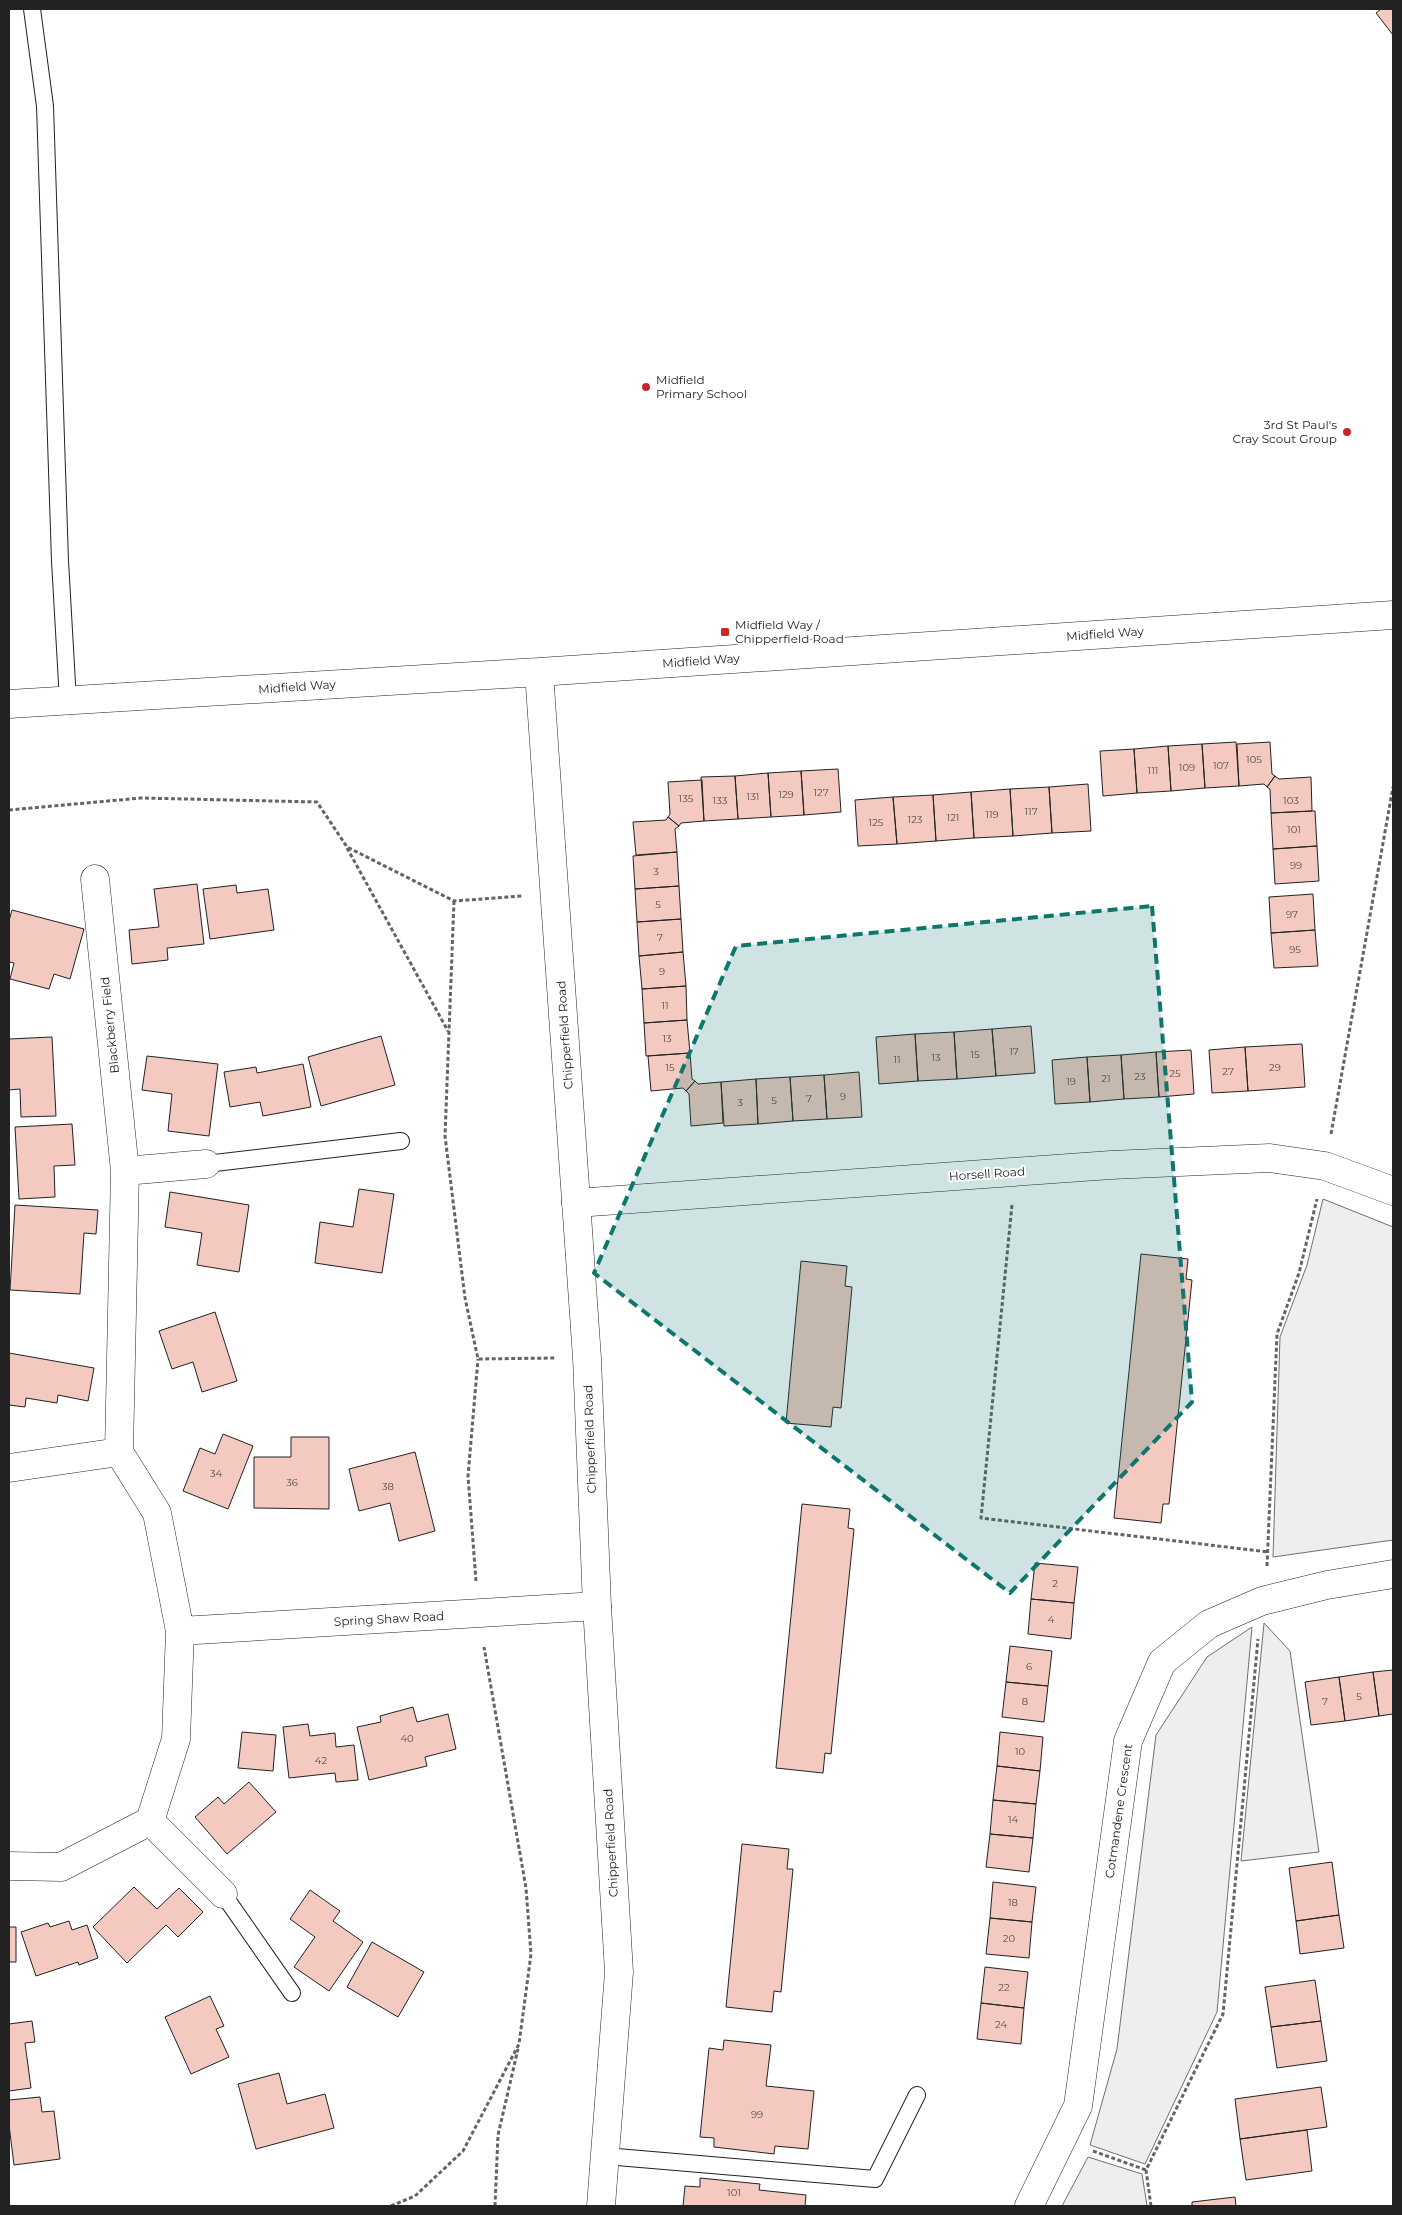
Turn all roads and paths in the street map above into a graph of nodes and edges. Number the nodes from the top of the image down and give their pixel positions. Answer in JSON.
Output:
{"nodes":[{"id":1,"x":32,"y":9,"type":"edge"},
{"id":2,"x":1393,"y":615,"type":"edge"},
{"id":3,"x":539,"y":672,"type":"junction"},
{"id":4,"x":68,"y":701,"type":"junction"},
{"id":5,"x":9,"y":704,"type":"edge"},
{"id":6,"x":9,"y":810,"type":"edge"},
{"id":7,"x":347,"y":848,"type":"junction"},
{"id":8,"x":95,"y":879,"type":"dead end"},
{"id":9,"x":555,"y":893,"type":"junction"},
{"id":10,"x":454,"y":901,"type":"junction"},
{"id":11,"x":450,"y":1032,"type":"junction"},
{"id":12,"x":401,"y":1141,"type":"dead end"},
{"id":13,"x":206,"y":1164,"type":"joint"},
{"id":14,"x":125,"y":1171,"type":"junction"},
{"id":15,"x":1015,"y":1172,"type":"junction"},
{"id":16,"x":1393,"y":1191,"type":"edge"},
{"id":17,"x":576,"y":1203,"type":"junction"},
{"id":18,"x":587,"y":1358,"type":"junction"},
{"id":19,"x":478,"y":1359,"type":"junction"},
{"id":20,"x":119,"y":1452,"type":"junction"},
{"id":21,"x":9,"y":1468,"type":"edge"},
{"id":22,"x":1270,"y":1552,"type":"dead end"},
{"id":23,"x":1393,"y":1574,"type":"edge"},
{"id":24,"x":1262,"y":1601,"type":"junction"},
{"id":25,"x":597,"y":1606,"type":"junction"},
{"id":26,"x":478,"y":1614,"type":"junction"},
{"id":27,"x":180,"y":1631,"type":"junction"},
{"id":28,"x":150,"y":1820,"type":"junction"},
{"id":29,"x":9,"y":1866,"type":"edge"},
{"id":30,"x":223,"y":1894,"type":"joint"},
{"id":31,"x":292,"y":1993,"type":"dead end"},
{"id":32,"x":519,"y":2044,"type":"junction"},
{"id":33,"x":916,"y":2095,"type":"dead end"},
{"id":34,"x":1063,"y":2140,"type":"junction"},
{"id":35,"x":605,"y":2156,"type":"junction"},
{"id":36,"x":1146,"y":2170,"type":"junction"},
{"id":37,"x":391,"y":2206,"type":"edge"},
{"id":38,"x":495,"y":2206,"type":"edge"},
{"id":39,"x":601,"y":2206,"type":"edge"},
{"id":40,"x":1029,"y":2206,"type":"edge"},
{"id":41,"x":1151,"y":2206,"type":"edge"}],
"edges":[{"from":1,"to":4,"type":"lane"},
{"from":2,"to":3,"type":"street","name":"Midfield Way"},
{"from":3,"to":4,"type":"street","name":"Midfield Way"},
{"from":3,"to":9,"type":"street","name":"Chipperfield Road"},
{"from":4,"to":5,"type":"street","name":"Midfield Way"},
{"from":6,"to":7,"type":"path"},
{"from":7,"to":10,"type":"path"},
{"from":7,"to":11,"type":"path"},
{"from":8,"to":14,"type":"street","name":"Blackberry Field"},
{"from":9,"to":10,"type":"path"},
{"from":9,"to":17,"type":"street","name":"Chipperfield Road"},
{"from":10,"to":11,"type":"path"},
{"from":11,"to":19,"type":"path"},
{"from":12,"to":13,"type":"lane"},
{"from":13,"to":14,"type":"street"},
{"from":14,"to":20,"type":"street","name":"Blackberry Field"},
{"from":15,"to":16,"type":"street","name":"Horsell Road"},
{"from":15,"to":17,"type":"street","name":"Horsell Road"},
{"from":15,"to":22,"type":"path"},
{"from":17,"to":18,"type":"street","name":"Chipperfield Road"},
{"from":18,"to":19,"type":"path"},
{"from":18,"to":25,"type":"street","name":"Chipperfield Road"},
{"from":19,"to":26,"type":"path"},
{"from":20,"to":21,"type":"street"},
{"from":20,"to":27,"type":"street"},
{"from":23,"to":24,"type":"street","name":"Cotmandene Crescent"},
{"from":24,"to":34,"type":"street","name":"Cotmandene Crescent"},
{"from":24,"to":36,"type":"path"},
{"from":25,"to":26,"type":"street","name":"Spring Shaw Road"},
{"from":25,"to":35,"type":"street","name":"Chipperfield Road"},
{"from":26,"to":27,"type":"street","name":"Spring Shaw Road"},
{"from":26,"to":32,"type":"path"},
{"from":27,"to":28,"type":"street"},
{"from":28,"to":29,"type":"street"},
{"from":28,"to":30,"type":"street"},
{"from":30,"to":31,"type":"lane"},
{"from":32,"to":37,"type":"path"},
{"from":32,"to":38,"type":"path"},
{"from":33,"to":35,"type":"lane"},
{"from":34,"to":36,"type":"path"},
{"from":34,"to":40,"type":"street","name":"Cotmandene Crescent"},
{"from":35,"to":39,"type":"street","name":"Chipperfield Road"},
{"from":36,"to":41,"type":"path"}]}
